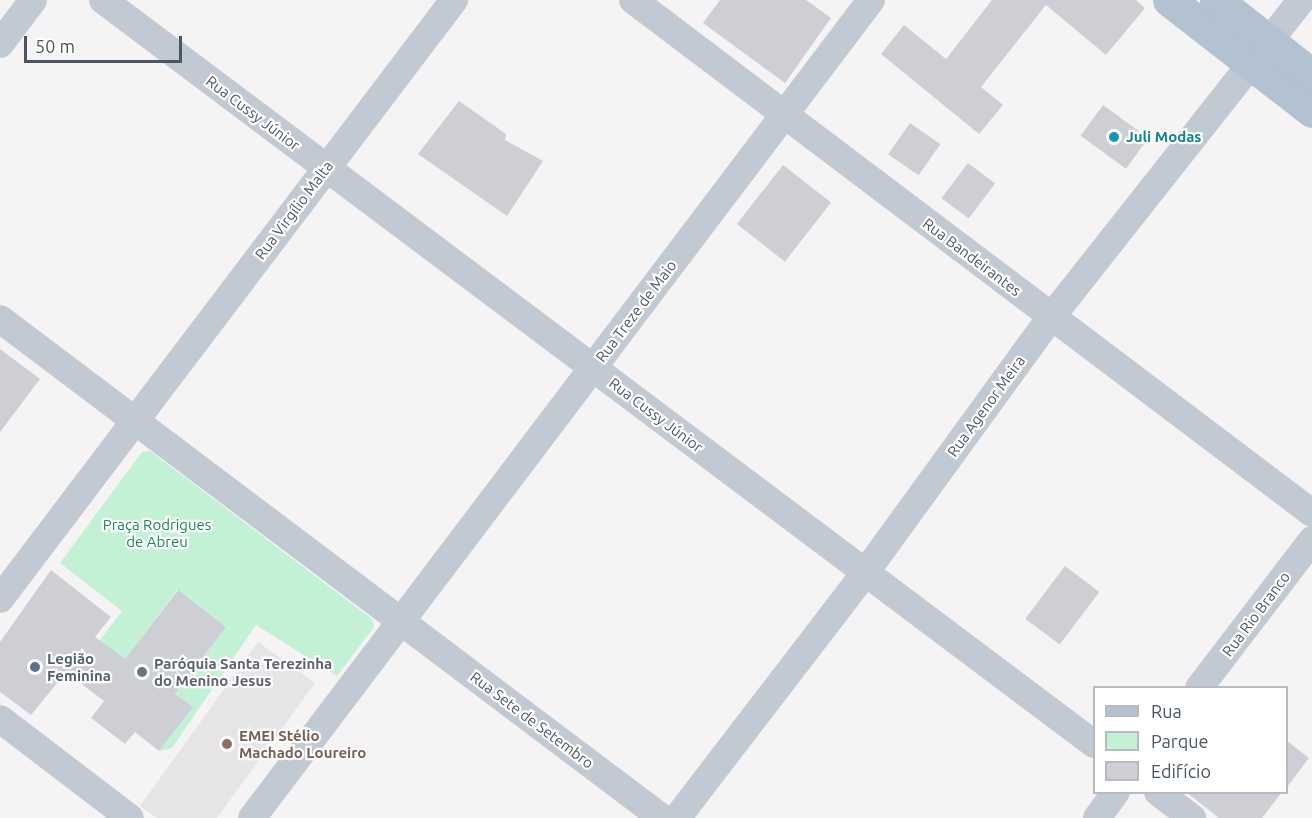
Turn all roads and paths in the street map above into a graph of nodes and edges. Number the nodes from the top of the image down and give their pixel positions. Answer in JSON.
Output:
{"nodes":[{"id":1,"x":33,"y":0,"type":"edge"},
{"id":2,"x":103,"y":0,"type":"edge"},
{"id":3,"x":454,"y":0,"type":"edge"},
{"id":4,"x":633,"y":0,"type":"edge"},
{"id":5,"x":871,"y":0,"type":"edge"},
{"id":6,"x":1169,"y":0,"type":"edge"},
{"id":7,"x":1215,"y":0,"type":"edge"},
{"id":8,"x":1302,"y":0,"type":"edge"},
{"id":9,"x":0,"y":44,"type":"edge"},
{"id":10,"x":1260,"y":53,"type":"junction"},
{"id":11,"x":1312,"y":75,"type":"edge"},
{"id":12,"x":1312,"y":111,"type":"edge"},
{"id":13,"x":784,"y":115,"type":"junction"},
{"id":14,"x":326,"y":168,"type":"junction"},
{"id":15,"x":1052,"y":316,"type":"junction"},
{"id":16,"x":0,"y":319,"type":"edge"},
{"id":17,"x":594,"y":368,"type":"junction"},
{"id":18,"x":136,"y":422,"type":"junction"},
{"id":19,"x":1312,"y":513,"type":"edge"},
{"id":20,"x":1312,"y":540,"type":"edge"},
{"id":21,"x":865,"y":573,"type":"junction"},
{"id":22,"x":0,"y":599,"type":"edge"},
{"id":23,"x":402,"y":622,"type":"junction"},
{"id":24,"x":1200,"y":686,"type":"edge"},
{"id":25,"x":0,"y":719,"type":"edge"},
{"id":26,"x":1093,"y":743,"type":"edge"},
{"id":27,"x":1115,"y":794,"type":"edge"},
{"id":28,"x":1161,"y":794,"type":"edge"},
{"id":29,"x":130,"y":818,"type":"edge"},
{"id":30,"x":252,"y":818,"type":"edge"},
{"id":31,"x":662,"y":818,"type":"edge"},
{"id":32,"x":677,"y":818,"type":"edge"},
{"id":33,"x":1097,"y":818,"type":"edge"},
{"id":34,"x":1192,"y":818,"type":"edge"}],
"edges":[{"from":1,"to":9,"type":"street"},
{"from":2,"to":14,"type":"street","name":"Rua Cussy Júnior"},
{"from":3,"to":14,"type":"street","name":"Rua Virgílio Malta"},
{"from":4,"to":13,"type":"street","name":"Rua Bandeirantes"},
{"from":5,"to":13,"type":"street","name":"Rua Treze de Maio"},
{"from":6,"to":10,"type":"main road"},
{"from":7,"to":10,"type":"main road"},
{"from":8,"to":10,"type":"street","name":"Rua Agenor Meira"},
{"from":10,"to":11,"type":"main road"},
{"from":10,"to":12,"type":"main road"},
{"from":10,"to":15,"type":"street","name":"Rua Agenor Meira"},
{"from":13,"to":15,"type":"street","name":"Rua Bandeirantes"},
{"from":13,"to":17,"type":"street","name":"Rua Treze de Maio"},
{"from":14,"to":17,"type":"street","name":"Rua Cussy Júnior"},
{"from":14,"to":18,"type":"street","name":"Rua Virgílio Malta"},
{"from":15,"to":19,"type":"street","name":"Rua Bandeirantes"},
{"from":15,"to":21,"type":"street","name":"Rua Agenor Meira"},
{"from":16,"to":18,"type":"street"},
{"from":17,"to":21,"type":"street","name":"Rua Cussy Júnior"},
{"from":17,"to":23,"type":"street","name":"Rua Treze de Maio"},
{"from":18,"to":22,"type":"street"},
{"from":18,"to":23,"type":"street"},
{"from":20,"to":24,"type":"street","name":"Rua Rio Branco"},
{"from":21,"to":26,"type":"street","name":"Rua Cussy Júnior"},
{"from":21,"to":32,"type":"street","name":"Rua Agenor Meira"},
{"from":23,"to":30,"type":"street"},
{"from":23,"to":31,"type":"street","name":"Rua Sete de Setembro"},
{"from":25,"to":29,"type":"street"},
{"from":27,"to":33,"type":"street"},
{"from":28,"to":34,"type":"street"}]}
